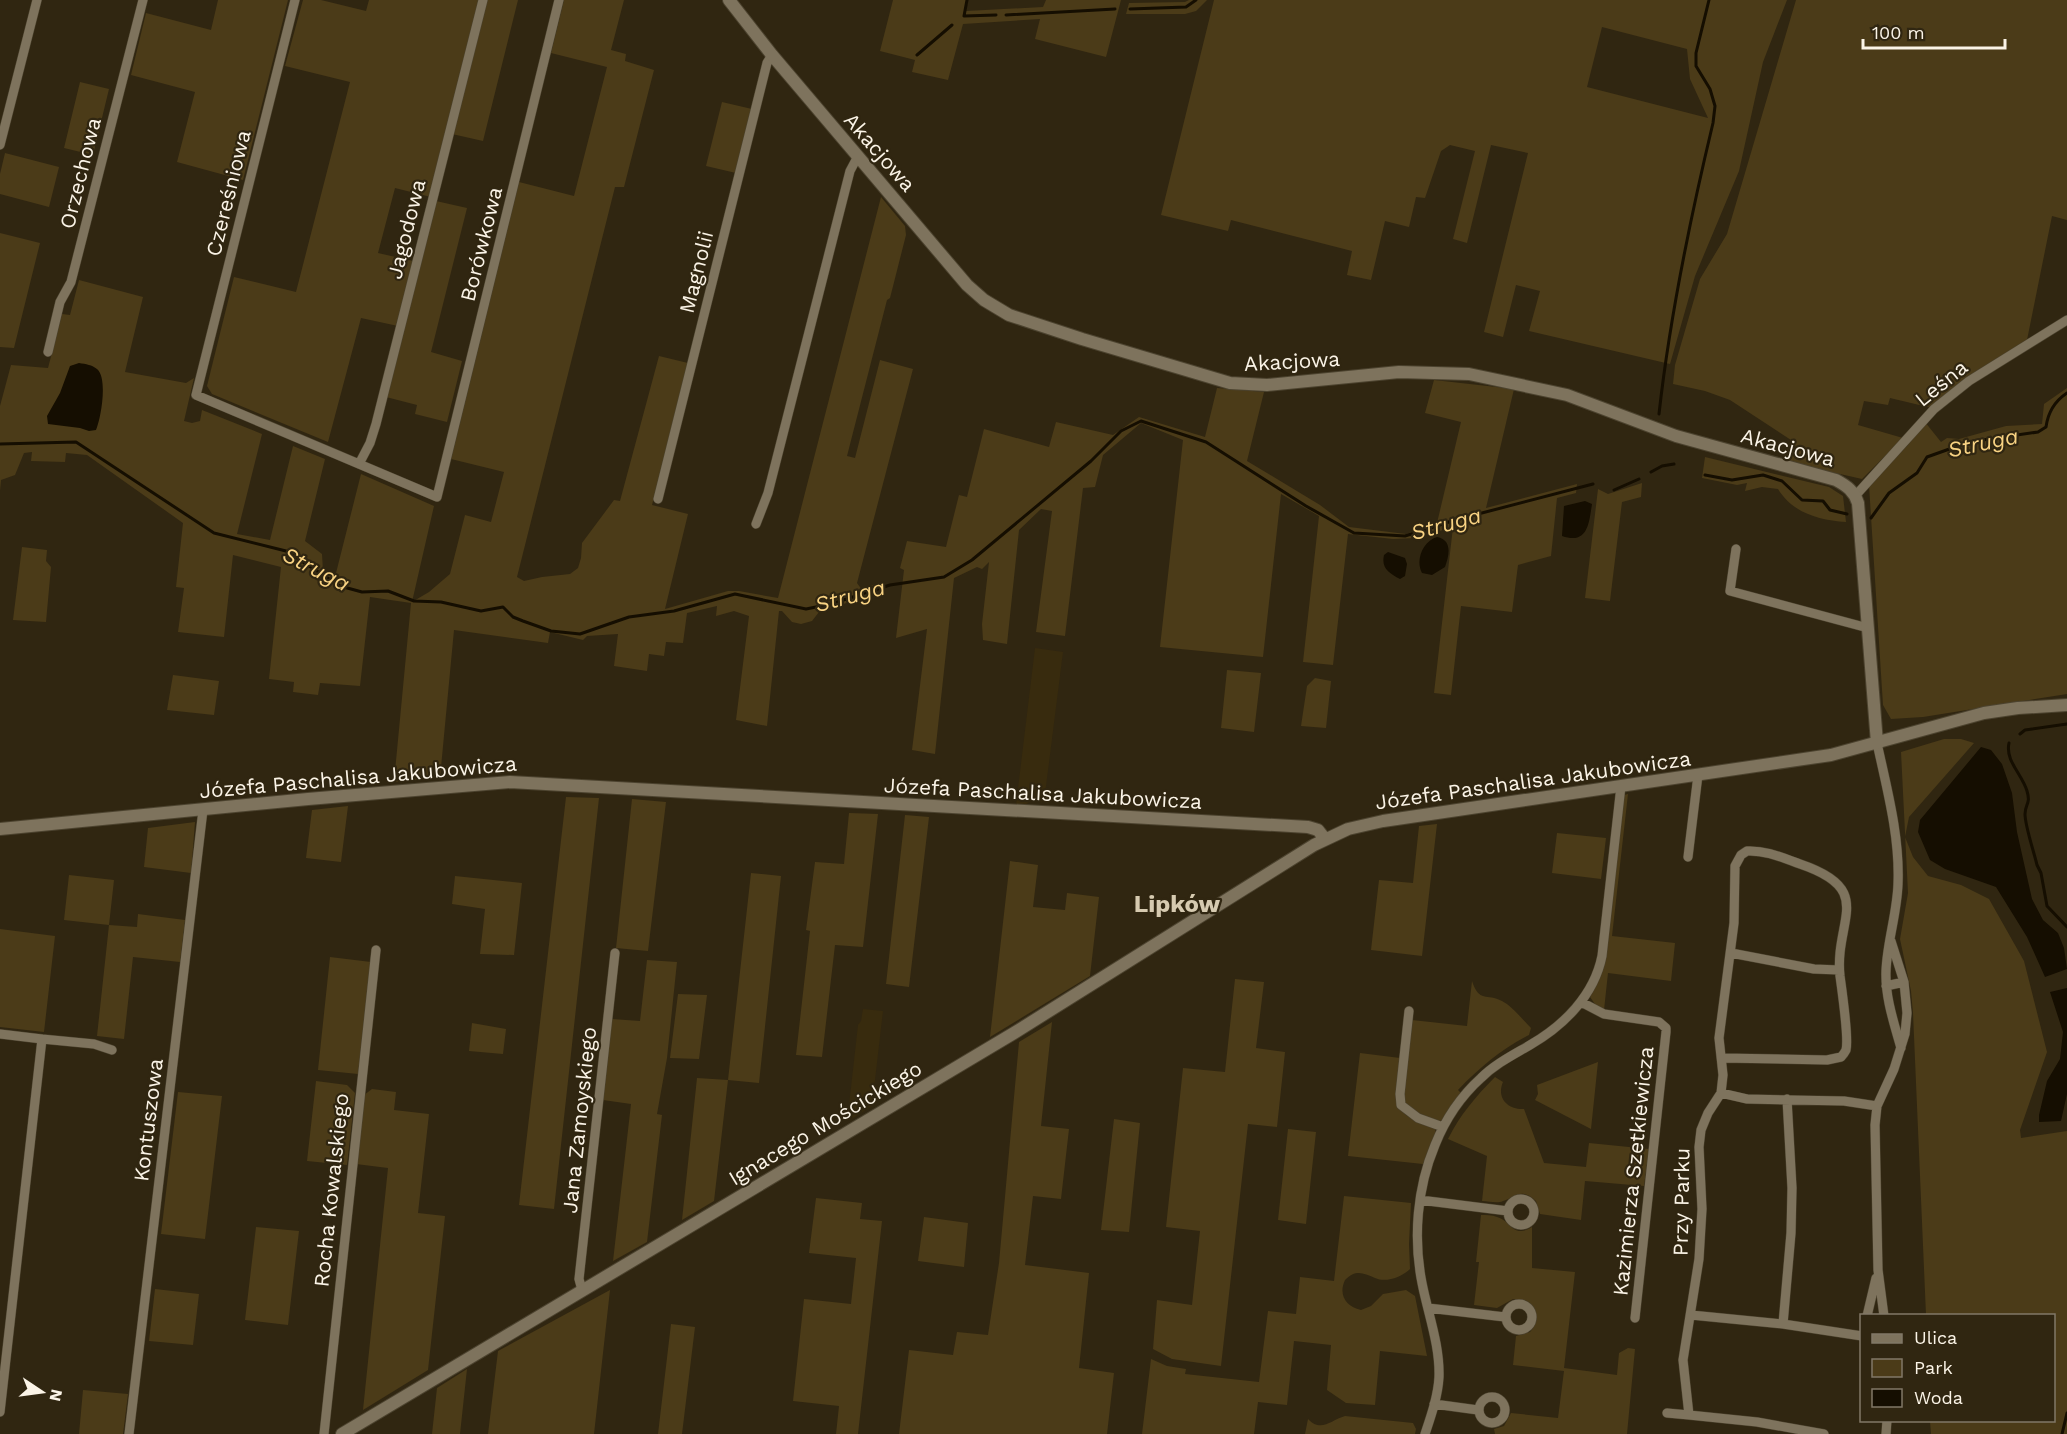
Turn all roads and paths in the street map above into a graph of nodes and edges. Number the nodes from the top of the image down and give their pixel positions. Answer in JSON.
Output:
{"nodes":[{"id":1,"x":37,"y":0,"type":"edge"},
{"id":2,"x":143,"y":0,"type":"edge"},
{"id":3,"x":295,"y":0,"type":"edge"},
{"id":4,"x":483,"y":0,"type":"edge"},
{"id":5,"x":559,"y":0,"type":"edge"},
{"id":6,"x":729,"y":0,"type":"edge"},
{"id":7,"x":772,"y":55,"type":"junction"},
{"id":8,"x":0,"y":145,"type":"edge"},
{"id":9,"x":858,"y":156,"type":"junction"},
{"id":10,"x":2067,"y":320,"type":"edge"},
{"id":11,"x":48,"y":352,"type":"dead end"},
{"id":12,"x":359,"y":464,"type":"junction"},
{"id":13,"x":1856,"y":495,"type":"junction"},
{"id":14,"x":658,"y":499,"type":"dead end"},
{"id":15,"x":756,"y":524,"type":"dead end"},
{"id":16,"x":1736,"y":549,"type":"dead end"},
{"id":17,"x":1868,"y":628,"type":"junction"},
{"id":18,"x":2067,"y":705,"type":"edge"},
{"id":19,"x":1877,"y":743,"type":"junction"},
{"id":20,"x":1698,"y":775,"type":"junction"},
{"id":21,"x":1621,"y":786,"type":"junction"},
{"id":22,"x":203,"y":810,"type":"junction"},
{"id":23,"x":0,"y":829,"type":"edge"},
{"id":24,"x":1325,"y":839,"type":"junction"},
{"id":25,"x":1688,"y":857,"type":"dead end"},
{"id":26,"x":1891,"y":941,"type":"junction"},
{"id":27,"x":376,"y":950,"type":"dead end"},
{"id":28,"x":615,"y":953,"type":"dead end"},
{"id":29,"x":1731,"y":953,"type":"junction"},
{"id":30,"x":1839,"y":970,"type":"junction"},
{"id":31,"x":1904,"y":982,"type":"junction"},
{"id":32,"x":1886,"y":986,"type":"junction"},
{"id":33,"x":1581,"y":1002,"type":"junction"},
{"id":34,"x":1409,"y":1011,"type":"dead end"},
{"id":35,"x":0,"y":1034,"type":"edge"},
{"id":36,"x":42,"y":1039,"type":"junction"},
{"id":37,"x":1901,"y":1048,"type":"junction"},
{"id":38,"x":112,"y":1050,"type":"dead end"},
{"id":39,"x":1722,"y":1058,"type":"junction"},
{"id":40,"x":1721,"y":1093,"type":"junction"},
{"id":41,"x":1787,"y":1099,"type":"junction"},
{"id":42,"x":1877,"y":1106,"type":"junction"},
{"id":43,"x":1443,"y":1127,"type":"junction"},
{"id":44,"x":1420,"y":1200,"type":"junction"},
{"id":45,"x":1508,"y":1211,"type":"dead end"},
{"id":46,"x":1878,"y":1270,"type":"junction"},
{"id":47,"x":582,"y":1290,"type":"junction"},
{"id":48,"x":1428,"y":1308,"type":"junction"},
{"id":49,"x":1867,"y":1314,"type":"edge"},
{"id":50,"x":1884,"y":1314,"type":"edge"},
{"id":51,"x":1691,"y":1315,"type":"junction"},
{"id":52,"x":1505,"y":1317,"type":"dead end"},
{"id":53,"x":1635,"y":1318,"type":"dead end"},
{"id":54,"x":1783,"y":1324,"type":"junction"},
{"id":55,"x":1860,"y":1336,"type":"edge"},
{"id":56,"x":1434,"y":1404,"type":"junction"},
{"id":57,"x":1478,"y":1410,"type":"dead end"},
{"id":58,"x":0,"y":1412,"type":"edge"},
{"id":59,"x":1667,"y":1413,"type":"dead end"},
{"id":60,"x":1689,"y":1414,"type":"junction"},
{"id":61,"x":129,"y":1434,"type":"edge"},
{"id":62,"x":324,"y":1434,"type":"edge"},
{"id":63,"x":342,"y":1434,"type":"edge"},
{"id":64,"x":1425,"y":1434,"type":"edge"},
{"id":65,"x":1824,"y":1434,"type":"edge"}],
"edges":[{"from":1,"to":8,"type":"street"},
{"from":2,"to":11,"type":"street","name":"Orzechowa"},
{"from":3,"to":12,"type":"street","name":"Czereśniowa"},
{"from":4,"to":12,"type":"street","name":"Jagodowa"},
{"from":5,"to":12,"type":"street","name":"Borówkowa"},
{"from":6,"to":7,"type":"street","name":"Akacjowa"},
{"from":7,"to":9,"type":"street","name":"Akacjowa"},
{"from":7,"to":14,"type":"street","name":"Magnolii"},
{"from":9,"to":13,"type":"street","name":"Akacjowa"},
{"from":9,"to":15,"type":"street"},
{"from":10,"to":13,"type":"street","name":"Leśna"},
{"from":13,"to":17,"type":"street"},
{"from":16,"to":17,"type":"street"},
{"from":17,"to":19,"type":"street"},
{"from":18,"to":19,"type":"street","name":"Józefa Paschalisa Jakubowicza"},
{"from":19,"to":20,"type":"street","name":"Józefa Paschalisa Jakubowicza"},
{"from":19,"to":26,"type":"street"},
{"from":20,"to":21,"type":"street","name":"Józefa Paschalisa Jakubowicza"},
{"from":20,"to":25,"type":"street"},
{"from":21,"to":24,"type":"street","name":"Józefa Paschalisa Jakubowicza"},
{"from":21,"to":33,"type":"street"},
{"from":22,"to":23,"type":"street","name":"Józefa Paschalisa Jakubowicza"},
{"from":22,"to":24,"type":"street","name":"Józefa Paschalisa Jakubowicza"},
{"from":22,"to":61,"type":"street","name":"Kontuszowa"},
{"from":24,"to":47,"type":"street","name":"Ignacego Mościckiego"},
{"from":26,"to":31,"type":"street"},
{"from":26,"to":32,"type":"street"},
{"from":27,"to":62,"type":"street","name":"Rocha Kowalskiego"},
{"from":28,"to":47,"type":"street","name":"Jana Zamoyskiego"},
{"from":29,"to":30,"type":"street"},
{"from":29,"to":30,"type":"street","name":"Przy Parku"},
{"from":29,"to":39,"type":"street","name":"Przy Parku"},
{"from":30,"to":39,"type":"street","name":"Przy Parku"},
{"from":31,"to":32,"type":"street"},
{"from":31,"to":37,"type":"street"},
{"from":32,"to":37,"type":"street"},
{"from":33,"to":43,"type":"street"},
{"from":33,"to":53,"type":"street","name":"Kazimierza Szetkiewicza"},
{"from":34,"to":43,"type":"street"},
{"from":35,"to":36,"type":"street"},
{"from":36,"to":38,"type":"street"},
{"from":36,"to":58,"type":"street"},
{"from":37,"to":42,"type":"street"},
{"from":39,"to":40,"type":"street","name":"Przy Parku"},
{"from":40,"to":41,"type":"street"},
{"from":40,"to":51,"type":"street","name":"Przy Parku"},
{"from":41,"to":42,"type":"street"},
{"from":41,"to":54,"type":"street"},
{"from":42,"to":46,"type":"street"},
{"from":43,"to":44,"type":"street"},
{"from":44,"to":45,"type":"street"},
{"from":44,"to":48,"type":"street"},
{"from":46,"to":49,"type":"street"},
{"from":46,"to":50,"type":"street"},
{"from":47,"to":63,"type":"street","name":"Ignacego Mościckiego"},
{"from":48,"to":52,"type":"street"},
{"from":48,"to":56,"type":"street"},
{"from":51,"to":54,"type":"street"},
{"from":51,"to":60,"type":"street","name":"Przy Parku"},
{"from":54,"to":55,"type":"street"},
{"from":56,"to":57,"type":"street"},
{"from":56,"to":64,"type":"street"},
{"from":59,"to":60,"type":"street"},
{"from":60,"to":65,"type":"street"}]}
